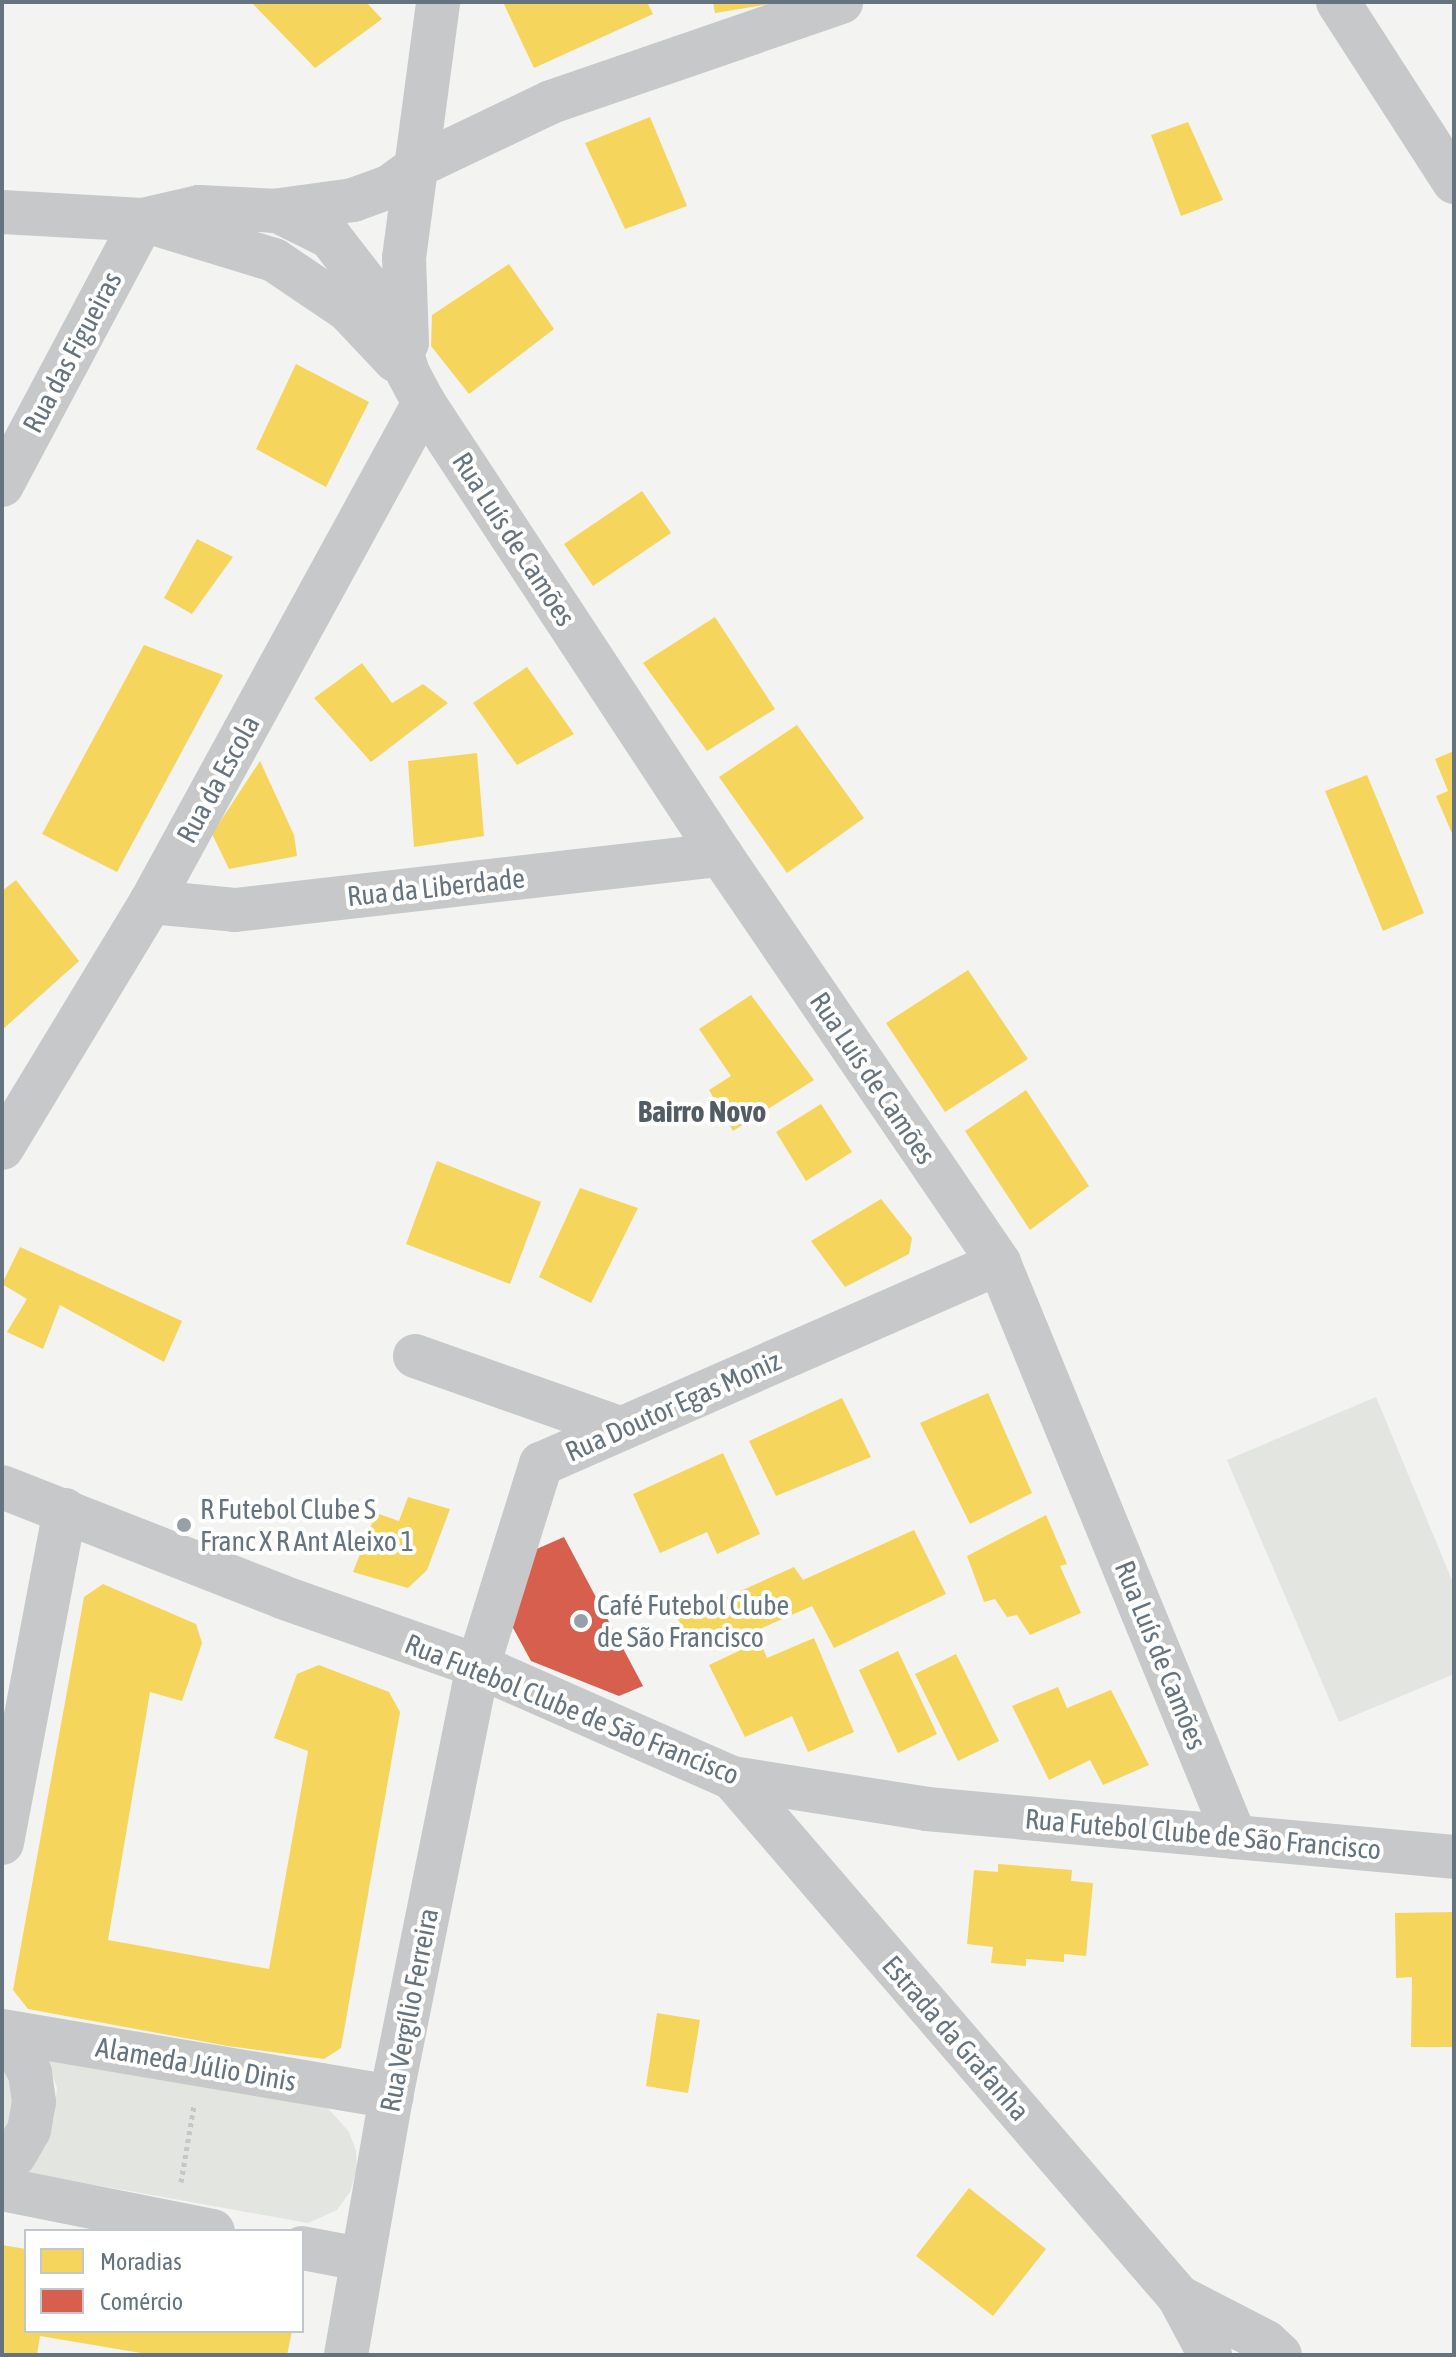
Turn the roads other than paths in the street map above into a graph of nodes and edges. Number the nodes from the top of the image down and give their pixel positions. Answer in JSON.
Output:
{"nodes":[{"id":1,"x":438,"y":2,"type":"edge"},
{"id":2,"x":841,"y":2,"type":"edge"},
{"id":3,"x":1338,"y":2,"type":"edge"},
{"id":4,"x":419,"y":165,"type":"junction"},
{"id":5,"x":1454,"y":182,"type":"edge"},
{"id":6,"x":369,"y":194,"type":"junction"},
{"id":7,"x":273,"y":211,"type":"junction"},
{"id":8,"x":411,"y":211,"type":"junction"},
{"id":9,"x":2,"y":212,"type":"edge"},
{"id":10,"x":143,"y":220,"type":"junction"},
{"id":11,"x":219,"y":243,"type":"junction"},
{"id":12,"x":347,"y":255,"type":"junction"},
{"id":13,"x":348,"y":310,"type":"junction"},
{"id":14,"x":416,"y":388,"type":"junction"},
{"id":15,"x":2,"y":485,"type":"edge"},
{"id":16,"x":721,"y":855,"type":"junction"},
{"id":17,"x":151,"y":902,"type":"junction"},
{"id":18,"x":2,"y":1148,"type":"edge"},
{"id":19,"x":999,"y":1263,"type":"junction"},
{"id":20,"x":415,"y":1356,"type":"dead end"},
{"id":21,"x":622,"y":1429,"type":"junction"},
{"id":22,"x":2,"y":1487,"type":"edge"},
{"id":23,"x":65,"y":1510,"type":"junction"},
{"id":24,"x":478,"y":1666,"type":"junction"},
{"id":25,"x":732,"y":1778,"type":"junction"},
{"id":26,"x":1235,"y":1837,"type":"junction"},
{"id":27,"x":2,"y":1843,"type":"edge"},
{"id":28,"x":1454,"y":1857,"type":"edge"},
{"id":29,"x":2,"y":2033,"type":"edge"},
{"id":30,"x":391,"y":2097,"type":"junction"},
{"id":31,"x":2,"y":2164,"type":"edge"},
{"id":32,"x":2,"y":2189,"type":"edge"},
{"id":33,"x":193,"y":2227,"type":"edge"},
{"id":34,"x":304,"y":2248,"type":"edge"},
{"id":35,"x":361,"y":2259,"type":"junction"},
{"id":36,"x":1179,"y":2297,"type":"junction"},
{"id":37,"x":346,"y":2355,"type":"edge"},
{"id":38,"x":1210,"y":2355,"type":"edge"},
{"id":39,"x":1280,"y":2355,"type":"edge"}],
"edges":[{"from":1,"to":4,"type":"street"},
{"from":2,"to":4,"type":"street"},
{"from":3,"to":5,"type":"street"},
{"from":4,"to":6,"type":"street"},
{"from":4,"to":8,"type":"street"},
{"from":6,"to":7,"type":"street"},
{"from":6,"to":12,"type":"street"},
{"from":7,"to":10,"type":"street"},
{"from":7,"to":12,"type":"street"},
{"from":8,"to":12,"type":"street"},
{"from":8,"to":14,"type":"street"},
{"from":9,"to":10,"type":"street"},
{"from":10,"to":11,"type":"street"},
{"from":10,"to":15,"type":"street","name":"Rua das Figueiras"},
{"from":11,"to":12,"type":"street"},
{"from":11,"to":13,"type":"street"},
{"from":12,"to":13,"type":"street"},
{"from":12,"to":14,"type":"street"},
{"from":13,"to":14,"type":"street"},
{"from":14,"to":16,"type":"street","name":"Rua Luís de Camões"},
{"from":14,"to":17,"type":"street","name":"Rua da Escola"},
{"from":16,"to":17,"type":"street","name":"Rua da Liberdade"},
{"from":16,"to":19,"type":"street","name":"Rua Luís de Camões"},
{"from":17,"to":18,"type":"street","name":"Rua da Escola"},
{"from":19,"to":21,"type":"street","name":"Rua Doutor Egas Moniz"},
{"from":19,"to":26,"type":"street","name":"Rua Luís de Camões"},
{"from":20,"to":21,"type":"street"},
{"from":21,"to":24,"type":"street","name":"Rua Doutor Egas Moniz"},
{"from":22,"to":23,"type":"street","name":"Rua Futebol Clube de São Francisco"},
{"from":23,"to":24,"type":"street","name":"Rua Futebol Clube de São Francisco"},
{"from":23,"to":27,"type":"street"},
{"from":24,"to":25,"type":"street","name":"Rua Futebol Clube de São Francisco"},
{"from":24,"to":30,"type":"street","name":"Rua Vergílio Ferreira"},
{"from":25,"to":26,"type":"street","name":"Rua Futebol Clube de São Francisco"},
{"from":25,"to":36,"type":"street","name":"Estrada da Grafanha"},
{"from":26,"to":28,"type":"street","name":"Rua Futebol Clube de São Francisco"},
{"from":29,"to":30,"type":"street","name":"Alameda Júlio Dinis"},
{"from":29,"to":31,"type":"street","name":"Alameda Júlio Dinis"},
{"from":30,"to":35,"type":"street","name":"Rua Vergílio Ferreira"},
{"from":32,"to":33,"type":"street"},
{"from":34,"to":35,"type":"street"},
{"from":35,"to":37,"type":"street","name":"Rua Vergílio Ferreira"},
{"from":36,"to":38,"type":"street","name":"Estrada da Grafanha"},
{"from":36,"to":39,"type":"street","name":"Estrada da Grafanha"}]}
